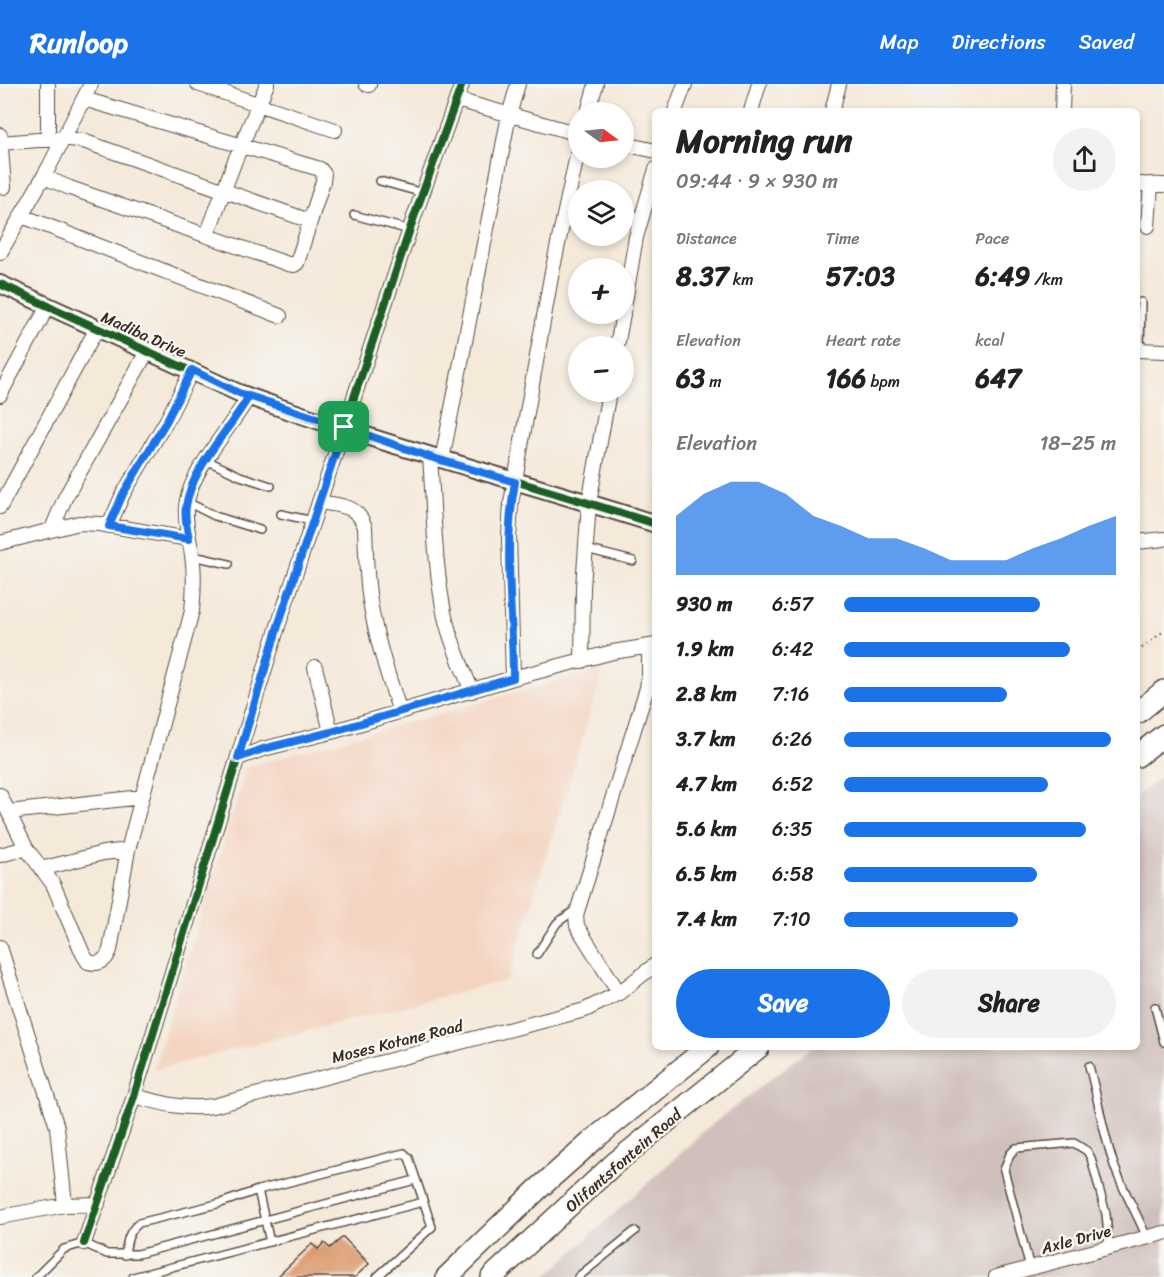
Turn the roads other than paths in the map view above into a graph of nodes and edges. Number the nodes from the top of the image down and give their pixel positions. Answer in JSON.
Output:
{"nodes":[{"id":1,"x":48,"y":84,"type":"edge"},
{"id":2,"x":91,"y":84,"type":"edge"},
{"id":3,"x":198,"y":84,"type":"edge"},
{"id":4,"x":267,"y":84,"type":"edge"},
{"id":5,"x":462,"y":84,"type":"edge"},
{"id":6,"x":518,"y":84,"type":"edge"},
{"id":7,"x":596,"y":84,"type":"edge"},
{"id":8,"x":685,"y":84,"type":"edge"},
{"id":9,"x":759,"y":84,"type":"edge"},
{"id":10,"x":839,"y":84,"type":"edge"},
{"id":11,"x":1063,"y":84,"type":"edge"},
{"id":12,"x":84,"y":99,"type":"junction"},
{"id":13,"x":457,"y":100,"type":"junction"},
{"id":14,"x":591,"y":102,"type":"edge"},
{"id":15,"x":259,"y":104,"type":"junction"},
{"id":16,"x":676,"y":108,"type":"edge"},
{"id":17,"x":752,"y":108,"type":"edge"},
{"id":18,"x":833,"y":108,"type":"edge"},
{"id":19,"x":1062,"y":108,"type":"edge"},
{"id":20,"x":509,"y":115,"type":"junction"},
{"id":21,"x":334,"y":130,"type":"dead end"},
{"id":22,"x":568,"y":131,"type":"edge"},
{"id":23,"x":0,"y":135,"type":"edge"},
{"id":24,"x":64,"y":138,"type":"junction"},
{"id":25,"x":48,"y":139,"type":"junction"},
{"id":26,"x":0,"y":143,"type":"edge"},
{"id":27,"x":242,"y":145,"type":"junction"},
{"id":28,"x":634,"y":146,"type":"edge"},
{"id":29,"x":652,"y":150,"type":"edge"},
{"id":30,"x":574,"y":168,"type":"edge"},
{"id":31,"x":44,"y":177,"type":"junction"},
{"id":32,"x":380,"y":181,"type":"dead end"},
{"id":33,"x":652,"y":182,"type":"edge"},
{"id":34,"x":1151,"y":184,"type":"edge"},
{"id":35,"x":4,"y":187,"type":"dead end"},
{"id":36,"x":223,"y":191,"type":"junction"},
{"id":37,"x":423,"y":193,"type":"junction"},
{"id":38,"x":354,"y":215,"type":"dead end"},
{"id":39,"x":21,"y":216,"type":"junction"},
{"id":40,"x":310,"y":221,"type":"junction"},
{"id":41,"x":1148,"y":226,"type":"dead end"},
{"id":42,"x":410,"y":230,"type":"junction"},
{"id":43,"x":207,"y":236,"type":"junction"},
{"id":44,"x":0,"y":253,"type":"edge"},
{"id":45,"x":634,"y":258,"type":"edge"},
{"id":46,"x":0,"y":284,"type":"edge"},
{"id":47,"x":1142,"y":302,"type":"dead end"},
{"id":48,"x":48,"y":306,"type":"junction"},
{"id":49,"x":280,"y":316,"type":"dead end"},
{"id":50,"x":1140,"y":326,"type":"edge"},
{"id":51,"x":97,"y":328,"type":"junction"},
{"id":52,"x":148,"y":350,"type":"junction"},
{"id":53,"x":1140,"y":350,"type":"edge"},
{"id":54,"x":1164,"y":351,"type":"edge"},
{"id":55,"x":192,"y":370,"type":"junction"},
{"id":56,"x":0,"y":395,"type":"edge"},
{"id":57,"x":249,"y":396,"type":"junction"},
{"id":58,"x":607,"y":402,"type":"edge"},
{"id":59,"x":344,"y":427,"type":"junction"},
{"id":60,"x":436,"y":458,"type":"junction"},
{"id":61,"x":206,"y":460,"type":"junction"},
{"id":62,"x":515,"y":482,"type":"junction"},
{"id":63,"x":271,"y":486,"type":"dead end"},
{"id":64,"x":187,"y":502,"type":"junction"},
{"id":65,"x":319,"y":502,"type":"junction"},
{"id":66,"x":589,"y":503,"type":"junction"},
{"id":67,"x":0,"y":507,"type":"edge"},
{"id":68,"x":281,"y":514,"type":"dead end"},
{"id":69,"x":313,"y":521,"type":"junction"},
{"id":70,"x":652,"y":523,"type":"edge"},
{"id":71,"x":109,"y":526,"type":"junction"},
{"id":72,"x":52,"y":529,"type":"junction"},
{"id":73,"x":260,"y":530,"type":"dead end"},
{"id":74,"x":189,"y":539,"type":"junction"},
{"id":75,"x":1164,"y":539,"type":"edge"},
{"id":76,"x":1140,"y":542,"type":"edge"},
{"id":77,"x":0,"y":543,"type":"edge"},
{"id":78,"x":586,"y":549,"type":"junction"},
{"id":79,"x":192,"y":556,"type":"junction"},
{"id":80,"x":633,"y":561,"type":"dead end"},
{"id":81,"x":229,"y":564,"type":"dead end"},
{"id":82,"x":652,"y":645,"type":"edge"},
{"id":83,"x":582,"y":661,"type":"junction"},
{"id":84,"x":315,"y":667,"type":"dead end"},
{"id":85,"x":513,"y":678,"type":"junction"},
{"id":86,"x":472,"y":691,"type":"junction"},
{"id":87,"x":1164,"y":691,"type":"edge"},
{"id":88,"x":1140,"y":710,"type":"edge"},
{"id":89,"x":400,"y":712,"type":"junction"},
{"id":90,"x":331,"y":732,"type":"junction"},
{"id":91,"x":1164,"y":735,"type":"edge"},
{"id":92,"x":1140,"y":754,"type":"edge"},
{"id":93,"x":238,"y":758,"type":"junction"},
{"id":94,"x":0,"y":795,"type":"edge"},
{"id":95,"x":142,"y":797,"type":"junction"},
{"id":96,"x":9,"y":812,"type":"junction"},
{"id":97,"x":26,"y":848,"type":"junction"},
{"id":98,"x":128,"y":850,"type":"junction"},
{"id":99,"x":0,"y":855,"type":"edge"},
{"id":100,"x":41,"y":869,"type":"junction"},
{"id":101,"x":578,"y":909,"type":"junction"},
{"id":102,"x":0,"y":947,"type":"edge"},
{"id":103,"x":537,"y":954,"type":"dead end"},
{"id":104,"x":652,"y":967,"type":"edge"},
{"id":105,"x":619,"y":993,"type":"junction"},
{"id":106,"x":1155,"y":1007,"type":"dead end"},
{"id":107,"x":1164,"y":1042,"type":"edge"},
{"id":108,"x":704,"y":1050,"type":"edge"},
{"id":109,"x":755,"y":1050,"type":"edge"},
{"id":110,"x":1089,"y":1066,"type":"dead end"},
{"id":111,"x":134,"y":1096,"type":"junction"},
{"id":112,"x":415,"y":1180,"type":"junction"},
{"id":113,"x":258,"y":1190,"type":"junction"},
{"id":114,"x":423,"y":1202,"type":"junction"},
{"id":115,"x":98,"y":1204,"type":"junction"},
{"id":116,"x":65,"y":1205,"type":"junction"},
{"id":117,"x":0,"y":1217,"type":"edge"},
{"id":118,"x":264,"y":1220,"type":"junction"},
{"id":119,"x":635,"y":1231,"type":"dead end"},
{"id":120,"x":1164,"y":1233,"type":"edge"},
{"id":121,"x":1147,"y":1238,"type":"junction"},
{"id":122,"x":270,"y":1242,"type":"junction"},
{"id":123,"x":84,"y":1243,"type":"junction"},
{"id":124,"x":1109,"y":1247,"type":"junction"},
{"id":125,"x":125,"y":1255,"type":"junction"},
{"id":126,"x":1030,"y":1268,"type":"junction"},
{"id":127,"x":36,"y":1277,"type":"edge"},
{"id":128,"x":133,"y":1277,"type":"edge"},
{"id":129,"x":377,"y":1277,"type":"edge"},
{"id":130,"x":447,"y":1277,"type":"edge"},
{"id":131,"x":492,"y":1277,"type":"edge"},
{"id":132,"x":578,"y":1277,"type":"edge"},
{"id":133,"x":996,"y":1277,"type":"edge"}],
"edges":[{"from":1,"to":25,"type":"street"},
{"from":2,"to":12,"type":"street"},
{"from":3,"to":15,"type":"street"},
{"from":4,"to":15,"type":"street"},
{"from":5,"to":13,"type":"street"},
{"from":6,"to":20,"type":"street"},
{"from":7,"to":14,"type":"street"},
{"from":8,"to":16,"type":"street"},
{"from":9,"to":17,"type":"street"},
{"from":10,"to":18,"type":"street"},
{"from":11,"to":19,"type":"street"},
{"from":12,"to":24,"type":"street"},
{"from":12,"to":27,"type":"street"},
{"from":13,"to":20,"type":"street"},
{"from":13,"to":37,"type":"street"},
{"from":15,"to":21,"type":"street"},
{"from":15,"to":27,"type":"street"},
{"from":20,"to":22,"type":"street"},
{"from":20,"to":60,"type":"street"},
{"from":23,"to":26,"type":"street"},
{"from":24,"to":25,"type":"street"},
{"from":24,"to":31,"type":"street"},
{"from":24,"to":36,"type":"street"},
{"from":25,"to":26,"type":"street"},
{"from":26,"to":35,"type":"street"},
{"from":27,"to":36,"type":"street"},
{"from":27,"to":40,"type":"street"},
{"from":28,"to":29,"type":"street"},
{"from":30,"to":62,"type":"street"},
{"from":31,"to":39,"type":"street"},
{"from":31,"to":43,"type":"street"},
{"from":32,"to":37,"type":"lane"},
{"from":33,"to":45,"type":"street"},
{"from":34,"to":41,"type":"street"},
{"from":36,"to":40,"type":"street"},
{"from":36,"to":43,"type":"street"},
{"from":37,"to":42,"type":"street"},
{"from":38,"to":42,"type":"lane"},
{"from":39,"to":44,"type":"street"},
{"from":39,"to":49,"type":"street"},
{"from":40,"to":43,"type":"street"},
{"from":42,"to":59,"type":"street"},
{"from":46,"to":48,"type":"street","name":"Madiba Drive"},
{"from":47,"to":50,"type":"lane"},
{"from":48,"to":51,"type":"street","name":"Madiba Drive"},
{"from":48,"to":56,"type":"street"},
{"from":51,"to":52,"type":"street","name":"Madiba Drive"},
{"from":51,"to":67,"type":"street"},
{"from":52,"to":55,"type":"street","name":"Madiba Drive"},
{"from":52,"to":72,"type":"street"},
{"from":53,"to":54,"type":"street"},
{"from":55,"to":57,"type":"street","name":"Madiba Drive"},
{"from":55,"to":71,"type":"street"},
{"from":57,"to":59,"type":"street","name":"Madiba Drive"},
{"from":57,"to":61,"type":"street"},
{"from":58,"to":66,"type":"street"},
{"from":59,"to":60,"type":"street","name":"Madiba Drive"},
{"from":59,"to":65,"type":"street"},
{"from":60,"to":62,"type":"street","name":"Madiba Drive"},
{"from":60,"to":86,"type":"street"},
{"from":61,"to":63,"type":"lane"},
{"from":61,"to":64,"type":"street"},
{"from":62,"to":66,"type":"street","name":"Madiba Drive"},
{"from":62,"to":85,"type":"street"},
{"from":64,"to":73,"type":"lane"},
{"from":64,"to":74,"type":"street"},
{"from":65,"to":69,"type":"street"},
{"from":65,"to":89,"type":"street"},
{"from":66,"to":70,"type":"street","name":"Madiba Drive"},
{"from":66,"to":78,"type":"street"},
{"from":68,"to":69,"type":"lane"},
{"from":69,"to":93,"type":"street"},
{"from":71,"to":72,"type":"street"},
{"from":71,"to":74,"type":"street"},
{"from":72,"to":77,"type":"street"},
{"from":74,"to":79,"type":"street"},
{"from":75,"to":76,"type":"street"},
{"from":78,"to":80,"type":"lane"},
{"from":78,"to":83,"type":"street"},
{"from":79,"to":81,"type":"lane"},
{"from":79,"to":95,"type":"street"},
{"from":82,"to":83,"type":"street"},
{"from":82,"to":101,"type":"street"},
{"from":83,"to":85,"type":"street"},
{"from":84,"to":90,"type":"street"},
{"from":85,"to":86,"type":"street"},
{"from":86,"to":89,"type":"street"},
{"from":87,"to":88,"type":"main road"},
{"from":89,"to":90,"type":"street"},
{"from":90,"to":93,"type":"street"},
{"from":91,"to":92,"type":"main road"},
{"from":93,"to":111,"type":"street"},
{"from":94,"to":96,"type":"street"},
{"from":95,"to":96,"type":"street"},
{"from":95,"to":98,"type":"street"},
{"from":96,"to":97,"type":"street"},
{"from":97,"to":99,"type":"street"},
{"from":97,"to":100,"type":"street"},
{"from":98,"to":100,"type":"street"},
{"from":98,"to":100,"type":"street"},
{"from":101,"to":103,"type":"lane"},
{"from":101,"to":105,"type":"street"},
{"from":102,"to":116,"type":"street"},
{"from":104,"to":105,"type":"street","name":"Moses Kotane Road"},
{"from":105,"to":111,"type":"street","name":"Moses Kotane Road"},
{"from":106,"to":107,"type":"lane"},
{"from":108,"to":130,"type":"main road","name":"Olifantsfontein Road"},
{"from":109,"to":131,"type":"main road","name":"Olifantsfontein Road"},
{"from":110,"to":121,"type":"lane"},
{"from":111,"to":115,"type":"street"},
{"from":112,"to":113,"type":"lane"},
{"from":112,"to":114,"type":"lane"},
{"from":112,"to":118,"type":"lane"},
{"from":113,"to":118,"type":"lane"},
{"from":113,"to":125,"type":"lane"},
{"from":114,"to":122,"type":"lane"},
{"from":114,"to":129,"type":"lane"},
{"from":115,"to":116,"type":"street"},
{"from":115,"to":123,"type":"street"},
{"from":116,"to":117,"type":"street"},
{"from":118,"to":122,"type":"lane"},
{"from":118,"to":125,"type":"lane"},
{"from":119,"to":132,"type":"lane"},
{"from":120,"to":121,"type":"street","name":"Axle Drive"},
{"from":121,"to":124,"type":"street","name":"Axle Drive"},
{"from":122,"to":128,"type":"lane"},
{"from":123,"to":125,"type":"lane"},
{"from":123,"to":127,"type":"lane"},
{"from":124,"to":126,"type":"street","name":"Axle Drive"},
{"from":124,"to":126,"type":"lane"},
{"from":126,"to":133,"type":"street","name":"Axle Drive"}]}
